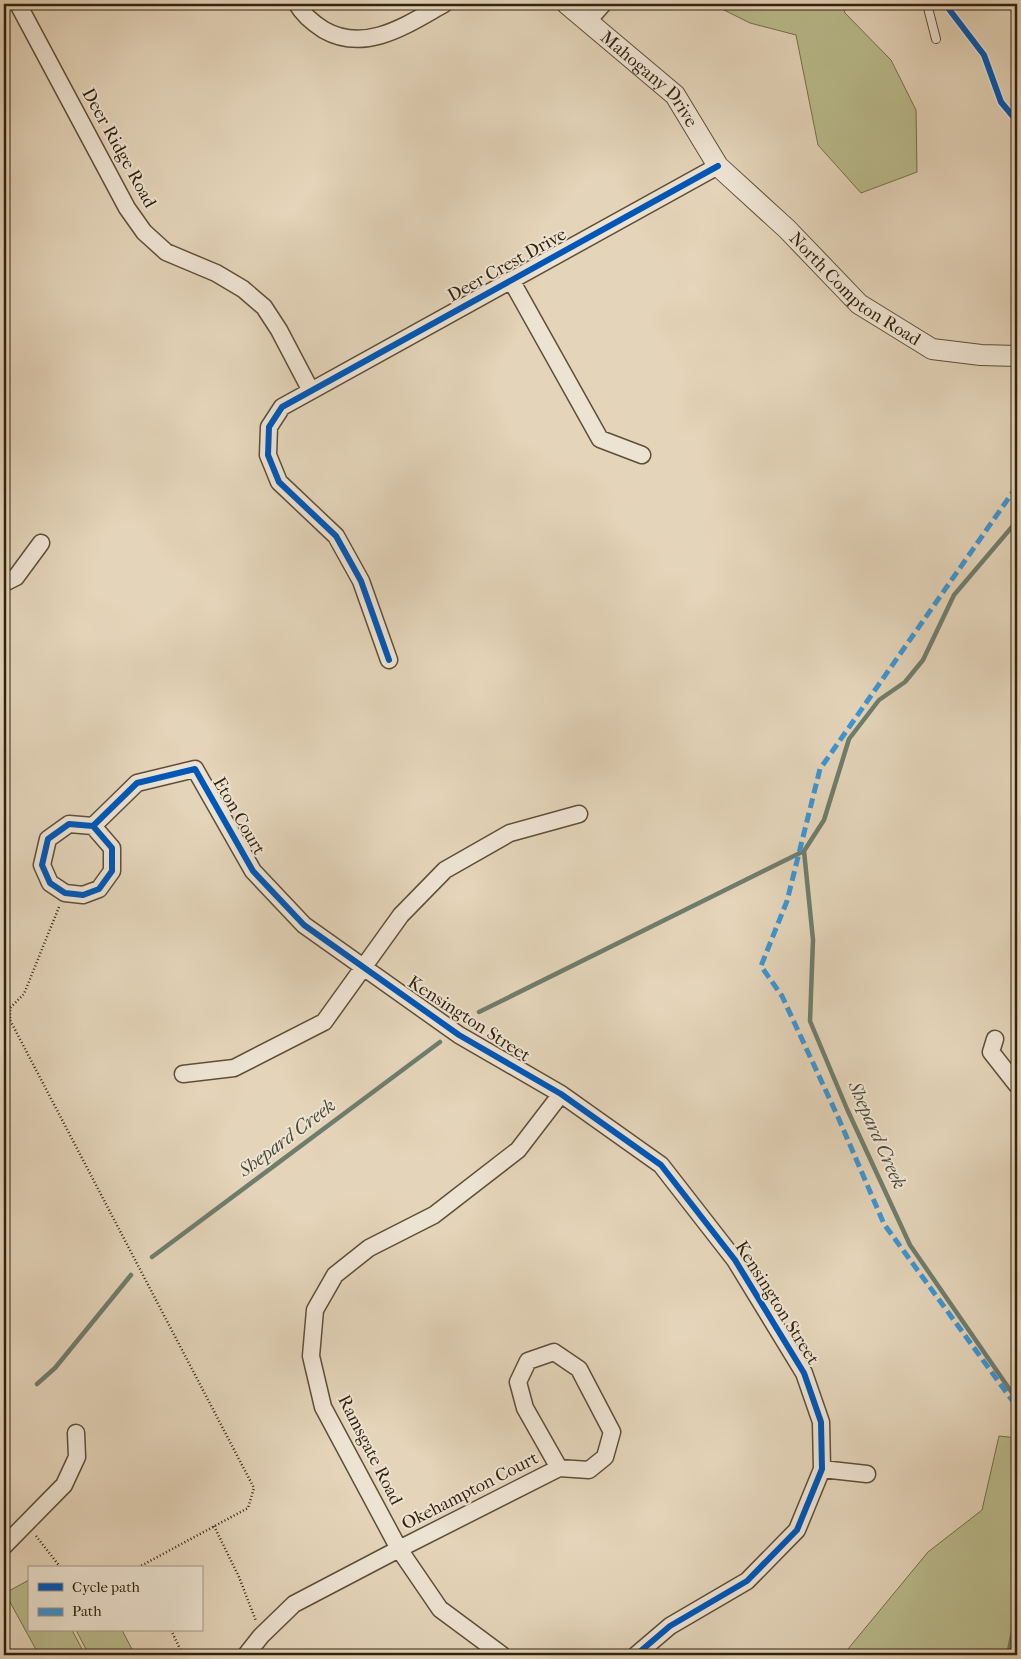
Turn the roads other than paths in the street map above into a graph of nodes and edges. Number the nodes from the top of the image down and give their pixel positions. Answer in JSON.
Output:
{"nodes":[{"id":1,"x":18,"y":4,"type":"edge"},
{"id":2,"x":297,"y":4,"type":"edge"},
{"id":3,"x":444,"y":4,"type":"edge"},
{"id":4,"x":567,"y":4,"type":"edge"},
{"id":5,"x":603,"y":4,"type":"edge"},
{"id":6,"x":927,"y":4,"type":"edge"},
{"id":7,"x":588,"y":21,"type":"junction"},
{"id":8,"x":936,"y":39,"type":"dead end"},
{"id":9,"x":718,"y":166,"type":"junction"},
{"id":10,"x":511,"y":280,"type":"junction"},
{"id":11,"x":1017,"y":356,"type":"edge"},
{"id":12,"x":311,"y":391,"type":"junction"},
{"id":13,"x":642,"y":455,"type":"dead end"},
{"id":14,"x":41,"y":543,"type":"dead end"},
{"id":15,"x":4,"y":583,"type":"edge"},
{"id":16,"x":388,"y":660,"type":"dead end"},
{"id":17,"x":579,"y":814,"type":"dead end"},
{"id":18,"x":93,"y":826,"type":"junction"},
{"id":19,"x":253,"y":871,"type":"joint"},
{"id":20,"x":364,"y":967,"type":"junction"},
{"id":21,"x":995,"y":1039,"type":"dead end"},
{"id":22,"x":183,"y":1074,"type":"dead end"},
{"id":23,"x":1017,"y":1085,"type":"edge"},
{"id":24,"x":560,"y":1094,"type":"junction"},
{"id":25,"x":76,"y":1433,"type":"dead end"},
{"id":26,"x":559,"y":1468,"type":"junction"},
{"id":27,"x":822,"y":1469,"type":"junction"},
{"id":28,"x":868,"y":1474,"type":"dead end"},
{"id":29,"x":4,"y":1546,"type":"edge"},
{"id":30,"x":399,"y":1549,"type":"junction"},
{"id":31,"x":246,"y":1655,"type":"edge"},
{"id":32,"x":502,"y":1655,"type":"edge"},
{"id":33,"x":636,"y":1655,"type":"edge"}],
"edges":[{"from":1,"to":12,"type":"street","name":"Deer Ridge Road"},
{"from":2,"to":3,"type":"street"},
{"from":4,"to":7,"type":"street","name":"Mahogany Drive"},
{"from":5,"to":7,"type":"street"},
{"from":6,"to":8,"type":"lane"},
{"from":7,"to":9,"type":"street","name":"Mahogany Drive"},
{"from":9,"to":10,"type":"street","name":"Deer Crest Drive"},
{"from":9,"to":11,"type":"street","name":"North Compton Road"},
{"from":10,"to":12,"type":"street","name":"Deer Crest Drive"},
{"from":10,"to":13,"type":"street"},
{"from":12,"to":16,"type":"street","name":"Deer Crest Drive"},
{"from":14,"to":15,"type":"street"},
{"from":17,"to":20,"type":"street"},
{"from":18,"to":18,"type":"street"},
{"from":18,"to":19,"type":"street","name":"Eton Court"},
{"from":19,"to":20,"type":"street","name":"Kensington Street"},
{"from":20,"to":22,"type":"street"},
{"from":20,"to":24,"type":"street","name":"Kensington Street"},
{"from":21,"to":23,"type":"street"},
{"from":24,"to":27,"type":"street","name":"Kensington Street"},
{"from":24,"to":30,"type":"street","name":"Ramsgate Road"},
{"from":25,"to":29,"type":"street"},
{"from":26,"to":26,"type":"street","name":"Okehampton Court"},
{"from":26,"to":30,"type":"street","name":"Okehampton Court"},
{"from":27,"to":28,"type":"street"},
{"from":27,"to":33,"type":"street","name":"Kensington Street"},
{"from":30,"to":31,"type":"street","name":"Okehampton Court"},
{"from":30,"to":32,"type":"street","name":"Ramsgate Road"}]}
